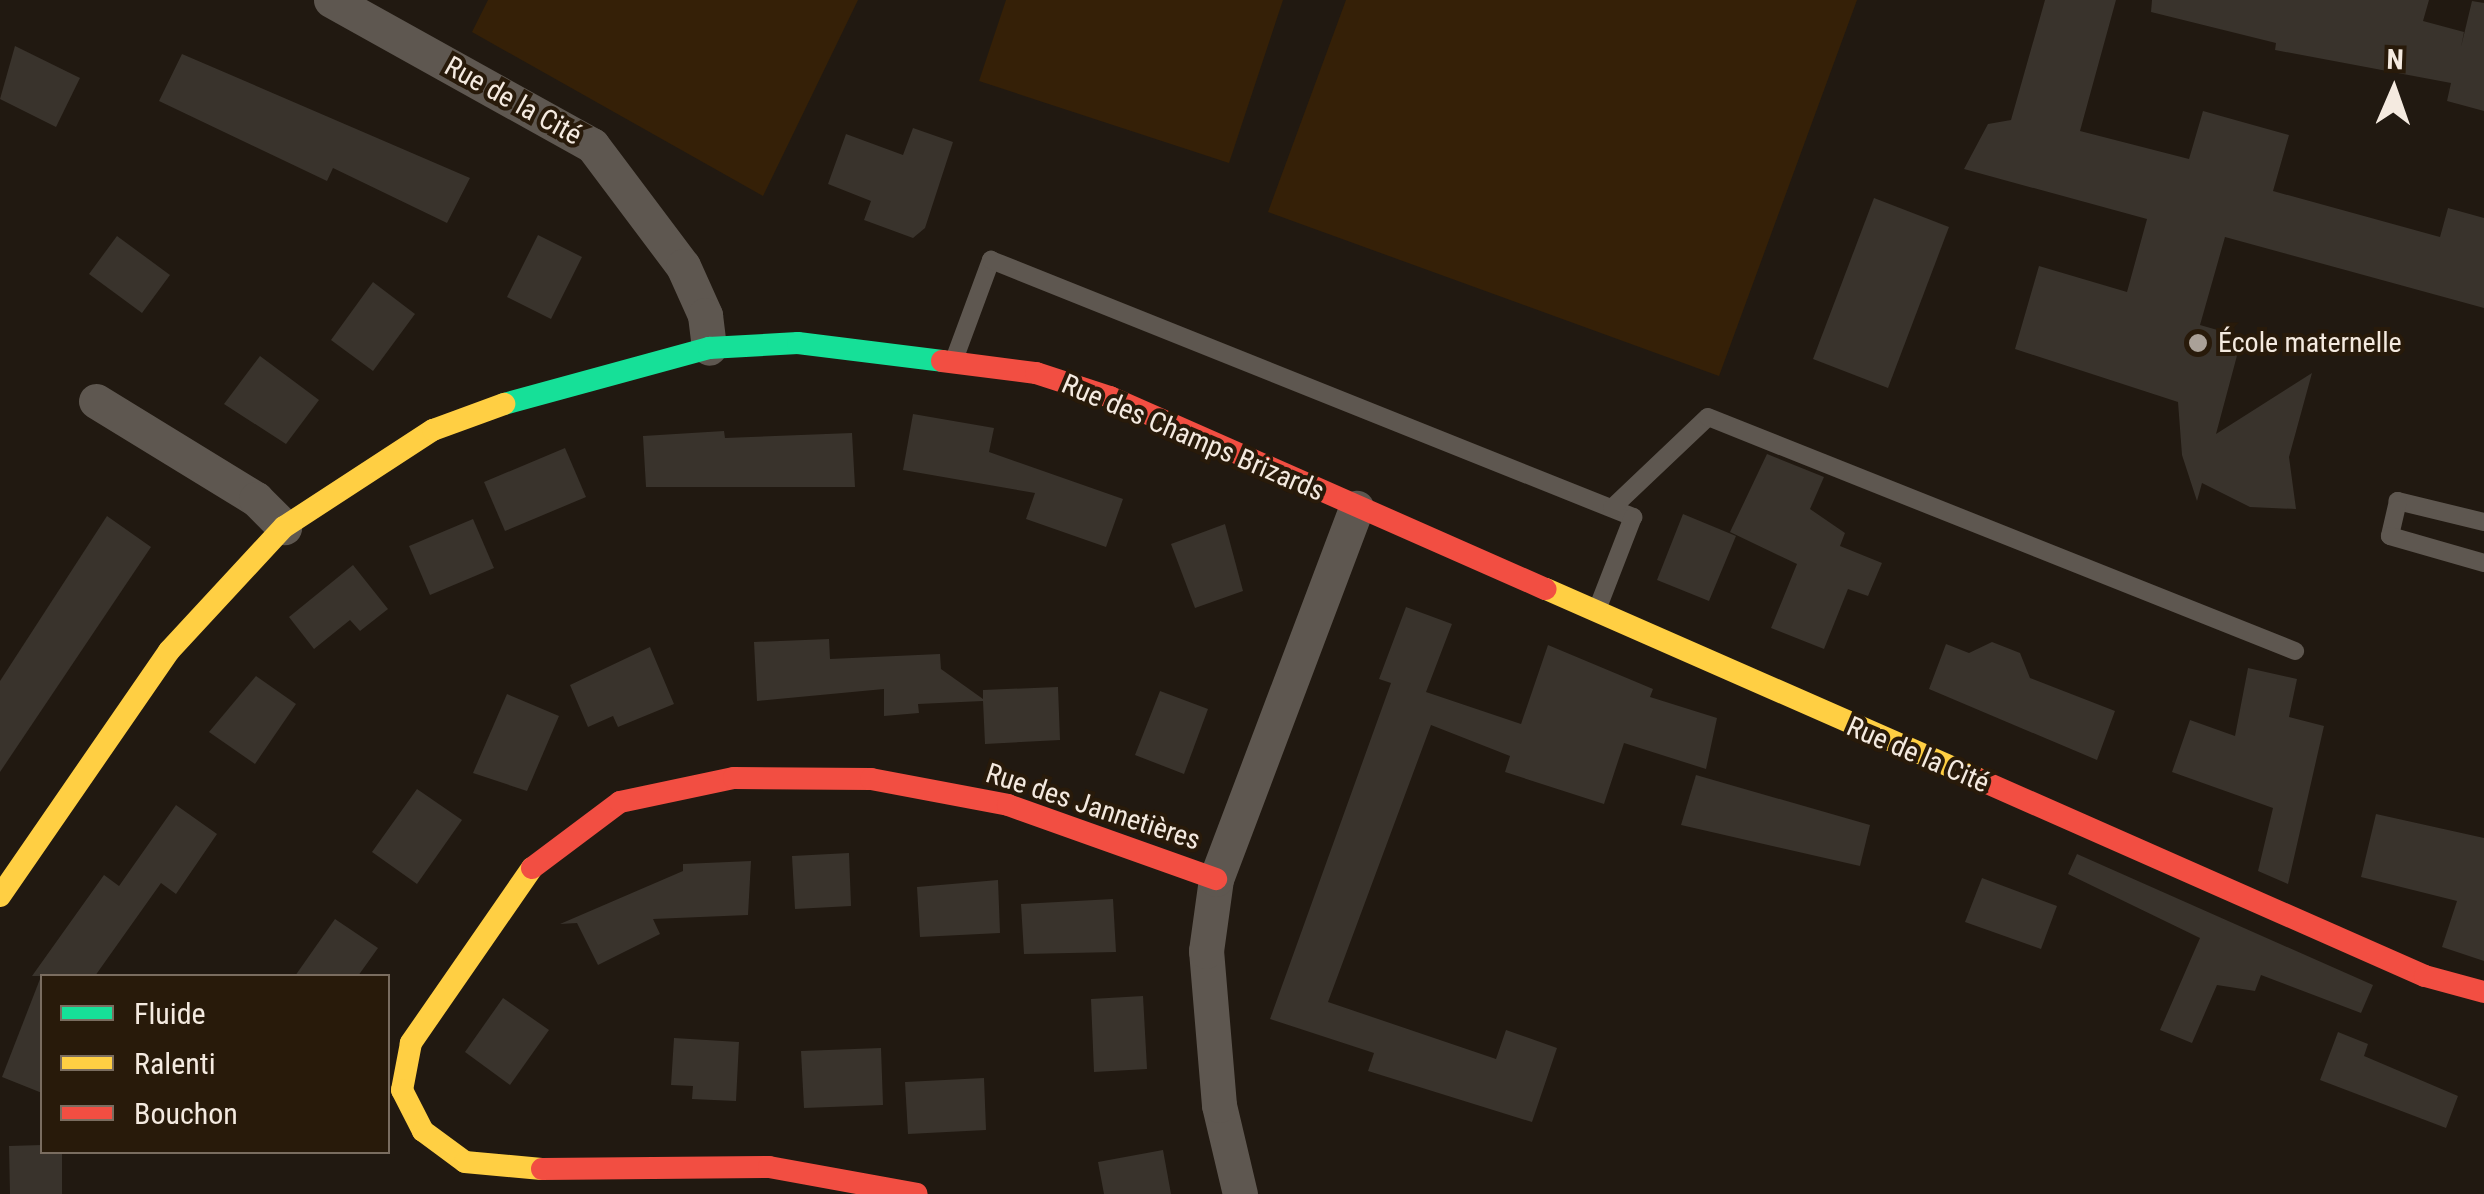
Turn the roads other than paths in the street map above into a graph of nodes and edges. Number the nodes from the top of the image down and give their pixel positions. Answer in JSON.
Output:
{"nodes":[{"id":1,"x":331,"y":0,"type":"edge"},
{"id":2,"x":709,"y":348,"type":"junction"},
{"id":3,"x":954,"y":360,"type":"junction"},
{"id":4,"x":96,"y":400,"type":"dead end"},
{"id":5,"x":1356,"y":508,"type":"junction"},
{"id":6,"x":1612,"y":508,"type":"junction"},
{"id":7,"x":2484,"y":522,"type":"edge"},
{"id":8,"x":284,"y":527,"type":"junction"},
{"id":9,"x":2484,"y":563,"type":"edge"},
{"id":10,"x":1594,"y":615,"type":"junction"},
{"id":11,"x":2295,"y":651,"type":"dead end"},
{"id":12,"x":1216,"y":879,"type":"junction"},
{"id":13,"x":0,"y":896,"type":"edge"},
{"id":14,"x":2484,"y":992,"type":"edge"},
{"id":15,"x":917,"y":1194,"type":"edge"},
{"id":16,"x":1240,"y":1194,"type":"edge"}],
"edges":[{"from":1,"to":2,"type":"street","name":"Rue de la Cité"},
{"from":2,"to":3,"type":"street","name":"Rue des Champs Brizards"},
{"from":2,"to":8,"type":"street","name":"Rue des Champs Brizards"},
{"from":3,"to":5,"type":"street","name":"Rue des Champs Brizards"},
{"from":3,"to":6,"type":"lane"},
{"from":4,"to":8,"type":"street"},
{"from":5,"to":10,"type":"street","name":"Rue de la Cité"},
{"from":5,"to":12,"type":"street","name":"Rue des Champs Brizards"},
{"from":6,"to":10,"type":"lane"},
{"from":6,"to":11,"type":"lane"},
{"from":7,"to":9,"type":"lane"},
{"from":8,"to":13,"type":"street","name":"Rue des Champs Brizards"},
{"from":10,"to":14,"type":"street","name":"Rue de la Cité"},
{"from":12,"to":15,"type":"street","name":"Rue des Jannetières"},
{"from":12,"to":16,"type":"street","name":"Rue des Champs Brizards"}]}
